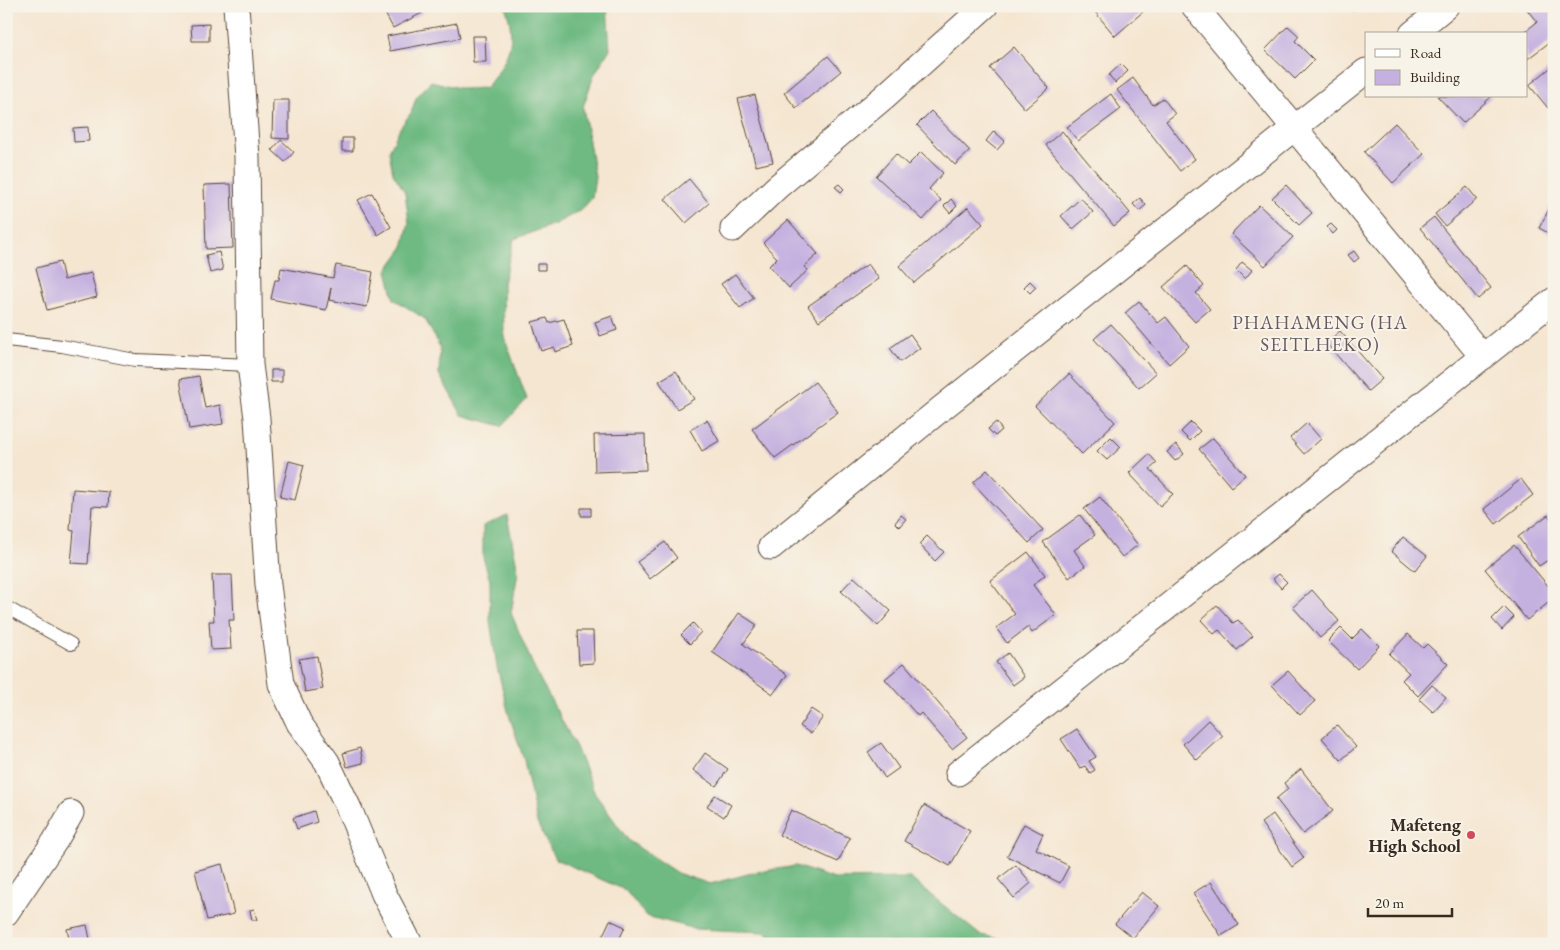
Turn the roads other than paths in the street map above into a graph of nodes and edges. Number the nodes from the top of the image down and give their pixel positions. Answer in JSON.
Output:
{"nodes":[{"id":1,"x":236,"y":6,"type":"edge"},
{"id":2,"x":986,"y":6,"type":"edge"},
{"id":3,"x":1194,"y":6,"type":"edge"},
{"id":4,"x":1446,"y":6,"type":"edge"},
{"id":5,"x":1414,"y":32,"type":"edge"},
{"id":6,"x":1365,"y":72,"type":"edge"},
{"id":7,"x":1296,"y":128,"type":"junction"},
{"id":8,"x":733,"y":229,"type":"dead end"},
{"id":9,"x":1554,"y":300,"type":"edge"},
{"id":10,"x":6,"y":340,"type":"edge"},
{"id":11,"x":1483,"y":357,"type":"junction"},
{"id":12,"x":250,"y":365,"type":"junction"},
{"id":13,"x":771,"y":547,"type":"dead end"},
{"id":14,"x":6,"y":607,"type":"edge"},
{"id":15,"x":71,"y":644,"type":"dead end"},
{"id":16,"x":958,"y":773,"type":"dead end"},
{"id":17,"x":71,"y":813,"type":"dead end"},
{"id":18,"x":6,"y":913,"type":"edge"},
{"id":19,"x":410,"y":944,"type":"edge"}],
"edges":[{"from":1,"to":12,"type":"street"},
{"from":2,"to":8,"type":"street"},
{"from":3,"to":7,"type":"street"},
{"from":4,"to":5,"type":"street"},
{"from":6,"to":7,"type":"street"},
{"from":7,"to":11,"type":"street"},
{"from":7,"to":13,"type":"street"},
{"from":9,"to":11,"type":"street"},
{"from":10,"to":12,"type":"lane"},
{"from":11,"to":16,"type":"street"},
{"from":12,"to":19,"type":"street"},
{"from":14,"to":15,"type":"lane"},
{"from":17,"to":18,"type":"street"}]}
